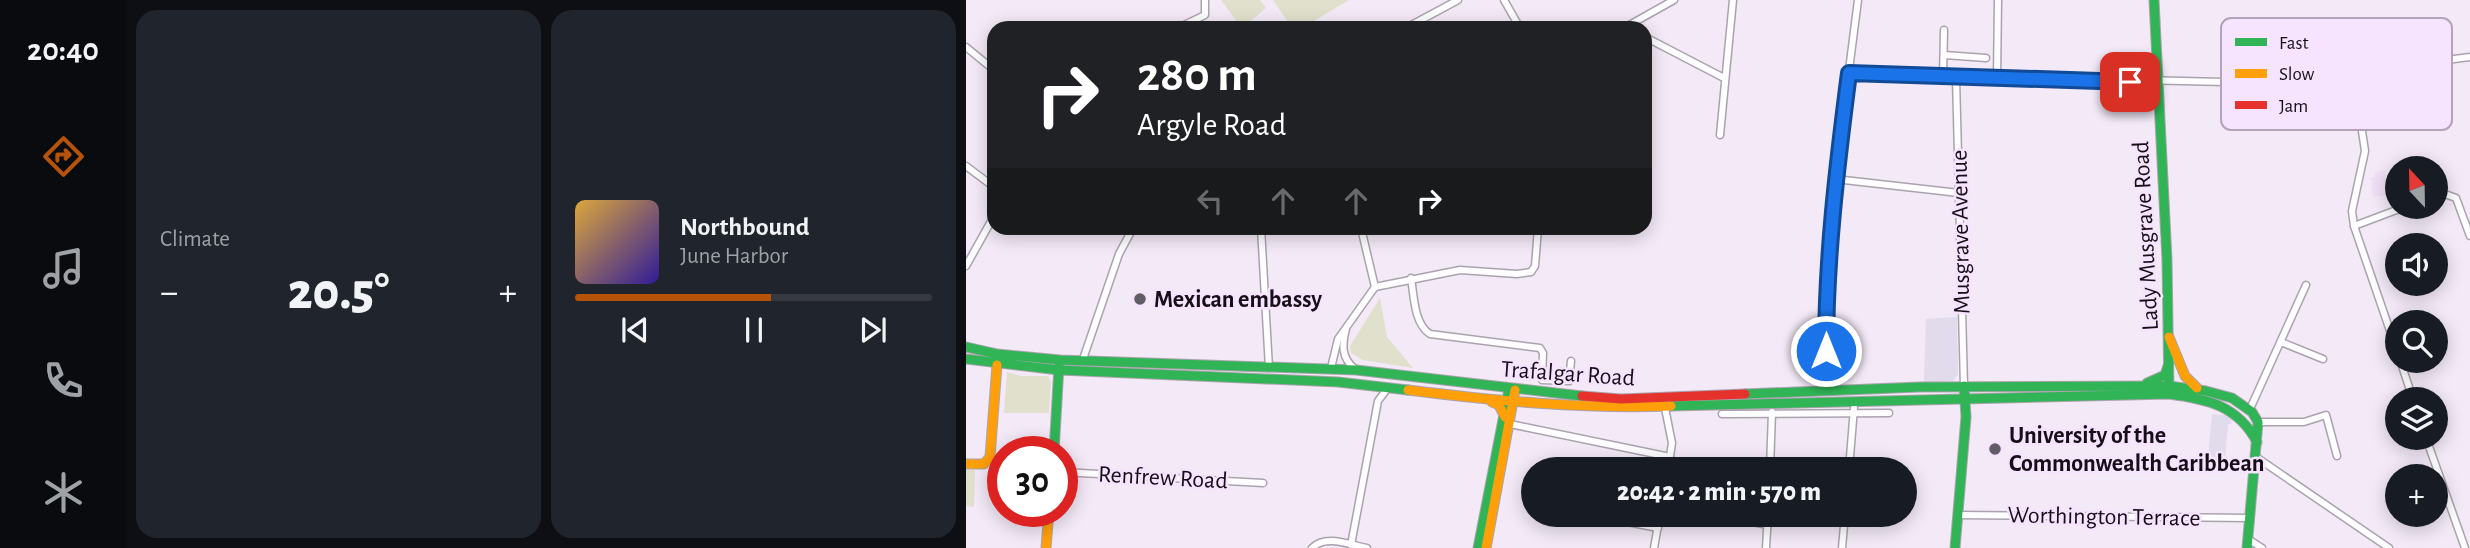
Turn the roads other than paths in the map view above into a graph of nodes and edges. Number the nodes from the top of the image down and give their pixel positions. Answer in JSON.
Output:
{"nodes":[{"id":1,"x":1205,"y":0,"type":"edge"},
{"id":2,"x":1458,"y":0,"type":"edge"},
{"id":3,"x":1504,"y":0,"type":"edge"},
{"id":4,"x":1674,"y":0,"type":"edge"},
{"id":5,"x":1733,"y":0,"type":"edge"},
{"id":6,"x":1858,"y":0,"type":"edge"},
{"id":7,"x":1998,"y":0,"type":"edge"},
{"id":8,"x":2154,"y":0,"type":"edge"},
{"id":9,"x":1193,"y":21,"type":"edge"},
{"id":10,"x":1419,"y":21,"type":"edge"},
{"id":11,"x":1516,"y":21,"type":"edge"},
{"id":12,"x":1638,"y":21,"type":"edge"},
{"id":13,"x":1944,"y":30,"type":"dead end"},
{"id":14,"x":1652,"y":41,"type":"edge"},
{"id":15,"x":966,"y":47,"type":"edge"},
{"id":16,"x":1944,"y":55,"type":"junction"},
{"id":17,"x":2470,"y":57,"type":"edge"},
{"id":18,"x":1986,"y":58,"type":"dead end"},
{"id":19,"x":2452,"y":59,"type":"edge"},
{"id":20,"x":987,"y":64,"type":"edge"},
{"id":21,"x":1849,"y":73,"type":"junction"},
{"id":22,"x":1943,"y":77,"type":"junction"},
{"id":23,"x":1724,"y":78,"type":"junction"},
{"id":24,"x":1956,"y":78,"type":"junction"},
{"id":25,"x":1997,"y":78,"type":"junction"},
{"id":26,"x":2221,"y":82,"type":"edge"},
{"id":27,"x":2157,"y":83,"type":"junction"},
{"id":28,"x":2362,"y":130,"type":"edge"},
{"id":29,"x":1720,"y":135,"type":"dead end"},
{"id":30,"x":966,"y":166,"type":"edge"},
{"id":31,"x":1835,"y":179,"type":"junction"},
{"id":32,"x":987,"y":182,"type":"edge"},
{"id":33,"x":1959,"y":193,"type":"junction"},
{"id":34,"x":2448,"y":195,"type":"edge"},
{"id":35,"x":2385,"y":214,"type":"edge"},
{"id":36,"x":2354,"y":226,"type":"junction"},
{"id":37,"x":987,"y":228,"type":"edge"},
{"id":38,"x":1129,"y":235,"type":"edge"},
{"id":39,"x":1363,"y":235,"type":"edge"},
{"id":40,"x":1537,"y":235,"type":"edge"},
{"id":41,"x":2470,"y":236,"type":"edge"},
{"id":42,"x":1252,"y":237,"type":"dead end"},
{"id":43,"x":1261,"y":238,"type":"joint"},
{"id":44,"x":966,"y":266,"type":"edge"},
{"id":45,"x":1411,"y":278,"type":"junction"},
{"id":46,"x":2306,"y":285,"type":"dead end"},
{"id":47,"x":1375,"y":287,"type":"junction"},
{"id":48,"x":2385,"y":316,"type":"edge"},
{"id":49,"x":1348,"y":323,"type":"junction"},
{"id":50,"x":2169,"y":337,"type":"junction"},
{"id":51,"x":2281,"y":342,"type":"junction"},
{"id":52,"x":966,"y":347,"type":"edge"},
{"id":53,"x":966,"y":359,"type":"edge"},
{"id":54,"x":2323,"y":359,"type":"dead end"},
{"id":55,"x":1572,"y":361,"type":"dead end"},
{"id":56,"x":2169,"y":363,"type":"junction"},
{"id":57,"x":998,"y":365,"type":"junction"},
{"id":58,"x":1059,"y":365,"type":"junction"},
{"id":59,"x":1082,"y":366,"type":"junction"},
{"id":60,"x":1269,"y":368,"type":"junction"},
{"id":61,"x":1331,"y":368,"type":"junction"},
{"id":62,"x":1356,"y":370,"type":"junction"},
{"id":63,"x":1338,"y":382,"type":"junction"},
{"id":64,"x":1964,"y":386,"type":"junction"},
{"id":65,"x":2133,"y":386,"type":"junction"},
{"id":66,"x":1389,"y":388,"type":"junction"},
{"id":67,"x":1512,"y":390,"type":"junction"},
{"id":68,"x":1827,"y":390,"type":"junction"},
{"id":69,"x":2169,"y":390,"type":"junction"},
{"id":70,"x":2200,"y":390,"type":"junction"},
{"id":71,"x":1965,"y":398,"type":"junction"},
{"id":72,"x":1483,"y":399,"type":"junction"},
{"id":73,"x":1854,"y":400,"type":"junction"},
{"id":74,"x":1510,"y":403,"type":"junction"},
{"id":75,"x":1529,"y":404,"type":"junction"},
{"id":76,"x":1665,"y":408,"type":"junction"},
{"id":77,"x":2250,"y":409,"type":"junction"},
{"id":78,"x":1854,"y":411,"type":"junction"},
{"id":79,"x":1772,"y":412,"type":"junction"},
{"id":80,"x":1889,"y":413,"type":"dead end"},
{"id":81,"x":1722,"y":414,"type":"dead end"},
{"id":82,"x":1509,"y":419,"type":"junction"},
{"id":83,"x":2258,"y":422,"type":"junction"},
{"id":84,"x":1055,"y":436,"type":"edge"},
{"id":85,"x":2257,"y":442,"type":"junction"},
{"id":86,"x":2431,"y":450,"type":"edge"},
{"id":87,"x":2337,"y":456,"type":"dead end"},
{"id":88,"x":1671,"y":457,"type":"joint"},
{"id":89,"x":1770,"y":457,"type":"edge"},
{"id":90,"x":1850,"y":457,"type":"edge"},
{"id":91,"x":2256,"y":457,"type":"junction"},
{"id":92,"x":966,"y":464,"type":"edge"},
{"id":93,"x":1078,"y":473,"type":"edge"},
{"id":94,"x":1263,"y":483,"type":"dead end"},
{"id":95,"x":1958,"y":515,"type":"junction"},
{"id":96,"x":2250,"y":518,"type":"junction"},
{"id":97,"x":1048,"y":527,"type":"edge"},
{"id":98,"x":1653,"y":527,"type":"edge"},
{"id":99,"x":1768,"y":527,"type":"edge"},
{"id":100,"x":1844,"y":527,"type":"edge"},
{"id":101,"x":1658,"y":528,"type":"joint"},
{"id":102,"x":2248,"y":544,"type":"edge"},
{"id":103,"x":1350,"y":545,"type":"junction"},
{"id":104,"x":1046,"y":548,"type":"edge"},
{"id":105,"x":1312,"y":548,"type":"edge"},
{"id":106,"x":1367,"y":548,"type":"edge"},
{"id":107,"x":1478,"y":548,"type":"edge"},
{"id":108,"x":1486,"y":548,"type":"edge"},
{"id":109,"x":1654,"y":548,"type":"edge"},
{"id":110,"x":1766,"y":548,"type":"edge"},
{"id":111,"x":1842,"y":548,"type":"edge"},
{"id":112,"x":1955,"y":548,"type":"edge"},
{"id":113,"x":2262,"y":548,"type":"edge"},
{"id":114,"x":2389,"y":548,"type":"edge"},
{"id":115,"x":2465,"y":548,"type":"edge"}],
"edges":[{"from":1,"to":9,"type":"street"},
{"from":2,"to":10,"type":"street"},
{"from":3,"to":11,"type":"street"},
{"from":4,"to":12,"type":"street"},
{"from":5,"to":23,"type":"street"},
{"from":6,"to":21,"type":"street"},
{"from":7,"to":25,"type":"street"},
{"from":8,"to":27,"type":"main road","name":"Lady Musgrave Road"},
{"from":13,"to":16,"type":"street"},
{"from":14,"to":23,"type":"street"},
{"from":15,"to":20,"type":"street"},
{"from":16,"to":18,"type":"street"},
{"from":16,"to":22,"type":"street"},
{"from":17,"to":19,"type":"street"},
{"from":21,"to":22,"type":"street"},
{"from":21,"to":31,"type":"street"},
{"from":22,"to":24,"type":"street"},
{"from":23,"to":29,"type":"street"},
{"from":24,"to":25,"type":"street"},
{"from":24,"to":33,"type":"street","name":"Musgrave Avenue"},
{"from":25,"to":27,"type":"street"},
{"from":26,"to":27,"type":"street"},
{"from":27,"to":50,"type":"main road","name":"Lady Musgrave Road"},
{"from":28,"to":36,"type":"street"},
{"from":30,"to":32,"type":"street"},
{"from":31,"to":33,"type":"street"},
{"from":31,"to":68,"type":"street"},
{"from":33,"to":64,"type":"street","name":"Musgrave Avenue"},
{"from":34,"to":41,"type":"street"},
{"from":35,"to":36,"type":"street"},
{"from":36,"to":48,"type":"street"},
{"from":37,"to":44,"type":"street"},
{"from":38,"to":59,"type":"street"},
{"from":39,"to":47,"type":"street"},
{"from":40,"to":45,"type":"street"},
{"from":42,"to":43,"type":"street"},
{"from":43,"to":60,"type":"street"},
{"from":45,"to":47,"type":"street"},
{"from":45,"to":55,"type":"street"},
{"from":46,"to":51,"type":"street"},
{"from":47,"to":49,"type":"street"},
{"from":49,"to":61,"type":"street"},
{"from":49,"to":62,"type":"street"},
{"from":50,"to":56,"type":"main road","name":"Lady Musgrave Road"},
{"from":50,"to":70,"type":"main road"},
{"from":51,"to":54,"type":"street"},
{"from":51,"to":77,"type":"street"},
{"from":52,"to":58,"type":"main road","name":"Trafalgar Road"},
{"from":53,"to":57,"type":"main road","name":"Trafalgar Road"},
{"from":56,"to":65,"type":"main road"},
{"from":56,"to":69,"type":"main road","name":"Lady Musgrave Road"},
{"from":57,"to":58,"type":"main road","name":"Trafalgar Road"},
{"from":57,"to":92,"type":"main road"},
{"from":58,"to":59,"type":"main road","name":"Trafalgar Road"},
{"from":58,"to":84,"type":"main road"},
{"from":59,"to":60,"type":"main road","name":"Trafalgar Road"},
{"from":59,"to":63,"type":"main road","name":"Trafalgar Road"},
{"from":60,"to":61,"type":"main road","name":"Trafalgar Road"},
{"from":61,"to":62,"type":"main road","name":"Trafalgar Road"},
{"from":61,"to":63,"type":"main road"},
{"from":62,"to":67,"type":"main road","name":"Trafalgar Road"},
{"from":63,"to":66,"type":"main road","name":"Trafalgar Road"},
{"from":64,"to":65,"type":"main road","name":"Trafalgar Road"},
{"from":64,"to":68,"type":"main road","name":"Trafalgar Road"},
{"from":64,"to":71,"type":"main road"},
{"from":65,"to":69,"type":"main road","name":"Trafalgar Road"},
{"from":66,"to":72,"type":"main road","name":"Trafalgar Road"},
{"from":66,"to":103,"type":"street"},
{"from":67,"to":68,"type":"main road","name":"Trafalgar Road"},
{"from":67,"to":74,"type":"main road"},
{"from":69,"to":70,"type":"main road"},
{"from":69,"to":71,"type":"main road"},
{"from":69,"to":85,"type":"main road"},
{"from":70,"to":77,"type":"main road"},
{"from":71,"to":73,"type":"main road"},
{"from":71,"to":95,"type":"main road"},
{"from":72,"to":74,"type":"main road","name":"Trafalgar Road"},
{"from":72,"to":82,"type":"main road"},
{"from":73,"to":76,"type":"main road","name":"Trafalgar Road"},
{"from":73,"to":78,"type":"street"},
{"from":74,"to":75,"type":"main road","name":"Trafalgar Road"},
{"from":74,"to":82,"type":"main road"},
{"from":75,"to":76,"type":"main road","name":"Trafalgar Road"},
{"from":75,"to":82,"type":"main road"},
{"from":76,"to":88,"type":"street"},
{"from":77,"to":83,"type":"main road"},
{"from":78,"to":79,"type":"street"},
{"from":78,"to":80,"type":"street"},
{"from":78,"to":90,"type":"street"},
{"from":79,"to":81,"type":"street"},
{"from":79,"to":89,"type":"street"},
{"from":82,"to":88,"type":"street"},
{"from":82,"to":107,"type":"main road"},
{"from":82,"to":108,"type":"main road"},
{"from":83,"to":85,"type":"main road"},
{"from":83,"to":87,"type":"street"},
{"from":85,"to":91,"type":"main road"},
{"from":86,"to":115,"type":"street"},
{"from":91,"to":96,"type":"main road"},
{"from":91,"to":114,"type":"street"},
{"from":93,"to":94,"type":"street","name":"Renfrew Road"},
{"from":95,"to":96,"type":"street","name":"Worthington Terrace"},
{"from":95,"to":112,"type":"main road"},
{"from":96,"to":102,"type":"main road"},
{"from":97,"to":104,"type":"main road"},
{"from":98,"to":101,"type":"street"},
{"from":99,"to":110,"type":"street"},
{"from":100,"to":111,"type":"street"},
{"from":101,"to":109,"type":"street"},
{"from":102,"to":113,"type":"street"},
{"from":103,"to":105,"type":"street"},
{"from":103,"to":106,"type":"street"}]}
